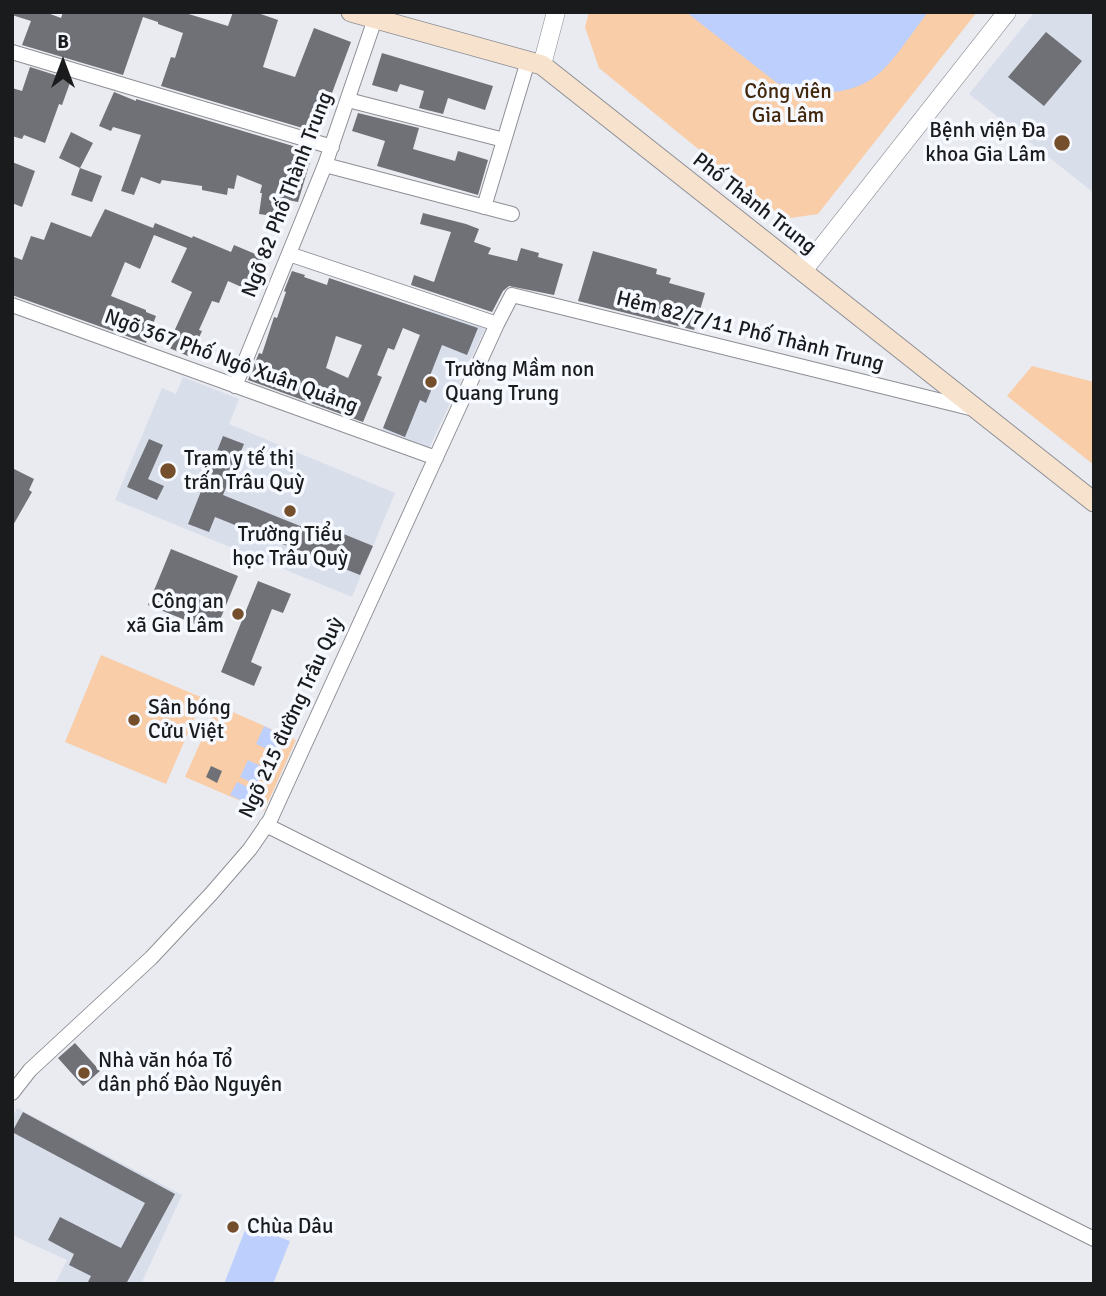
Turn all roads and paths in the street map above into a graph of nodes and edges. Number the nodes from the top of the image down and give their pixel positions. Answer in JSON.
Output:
{"nodes":[{"id":1,"x":351,"y":12,"type":"edge"},
{"id":2,"x":556,"y":12,"type":"edge"},
{"id":3,"x":1007,"y":12,"type":"edge"},
{"id":4,"x":375,"y":19,"type":"junction"},
{"id":5,"x":12,"y":52,"type":"edge"},
{"id":6,"x":535,"y":63,"type":"junction"},
{"id":7,"x":348,"y":100,"type":"junction"},
{"id":8,"x":504,"y":140,"type":"junction"},
{"id":9,"x":332,"y":147,"type":"junction"},
{"id":10,"x":325,"y":165,"type":"junction"},
{"id":11,"x":484,"y":207,"type":"junction"},
{"id":12,"x":512,"y":214,"type":"dead end"},
{"id":13,"x":289,"y":254,"type":"junction"},
{"id":14,"x":803,"y":271,"type":"junction"},
{"id":15,"x":512,"y":295,"type":"joint"},
{"id":16,"x":12,"y":305,"type":"edge"},
{"id":17,"x":498,"y":324,"type":"junction"},
{"id":18,"x":235,"y":386,"type":"junction"},
{"id":19,"x":978,"y":411,"type":"junction"},
{"id":20,"x":436,"y":458,"type":"junction"},
{"id":21,"x":1094,"y":502,"type":"edge"},
{"id":22,"x":266,"y":825,"type":"junction"},
{"id":23,"x":12,"y":1093,"type":"edge"},
{"id":24,"x":1094,"y":1239,"type":"edge"}],
"edges":[{"from":1,"to":4,"type":"main road","name":"Phố Thành Trung"},
{"from":2,"to":6,"type":"street"},
{"from":3,"to":14,"type":"street"},
{"from":4,"to":6,"type":"main road","name":"Phố Thành Trung"},
{"from":4,"to":7,"type":"street","name":"Ngõ 82 Phố Thành Trung"},
{"from":5,"to":9,"type":"street"},
{"from":6,"to":8,"type":"street"},
{"from":6,"to":14,"type":"main road","name":"Phố Thành Trung"},
{"from":7,"to":8,"type":"street"},
{"from":7,"to":9,"type":"street","name":"Ngõ 82 Phố Thành Trung"},
{"from":8,"to":11,"type":"street"},
{"from":9,"to":10,"type":"street","name":"Ngõ 82 Phố Thành Trung"},
{"from":10,"to":11,"type":"street"},
{"from":10,"to":13,"type":"street","name":"Ngõ 82 Phố Thành Trung"},
{"from":11,"to":12,"type":"street"},
{"from":13,"to":17,"type":"street"},
{"from":13,"to":18,"type":"street","name":"Ngõ 82 Phố Thành Trung"},
{"from":14,"to":19,"type":"main road","name":"Phố Thành Trung"},
{"from":15,"to":17,"type":"street","name":"Ngõ 215 đường Trâu Quỳ"},
{"from":15,"to":19,"type":"street","name":"Hẻm 82/7/11 Phố Thành Trung"},
{"from":16,"to":18,"type":"street","name":"Ngõ 367 Phố Ngô Xuân Quảng"},
{"from":17,"to":20,"type":"street","name":"Ngõ 215 đường Trâu Quỳ"},
{"from":18,"to":20,"type":"street","name":"Ngõ 367 Phố Ngô Xuân Quảng"},
{"from":19,"to":21,"type":"main road","name":"Phố Thành Trung"},
{"from":20,"to":22,"type":"street","name":"Ngõ 215 đường Trâu Quỳ"},
{"from":22,"to":23,"type":"street","name":"Ngõ 215 đường Trâu Quỳ"},
{"from":22,"to":24,"type":"street"}]}
